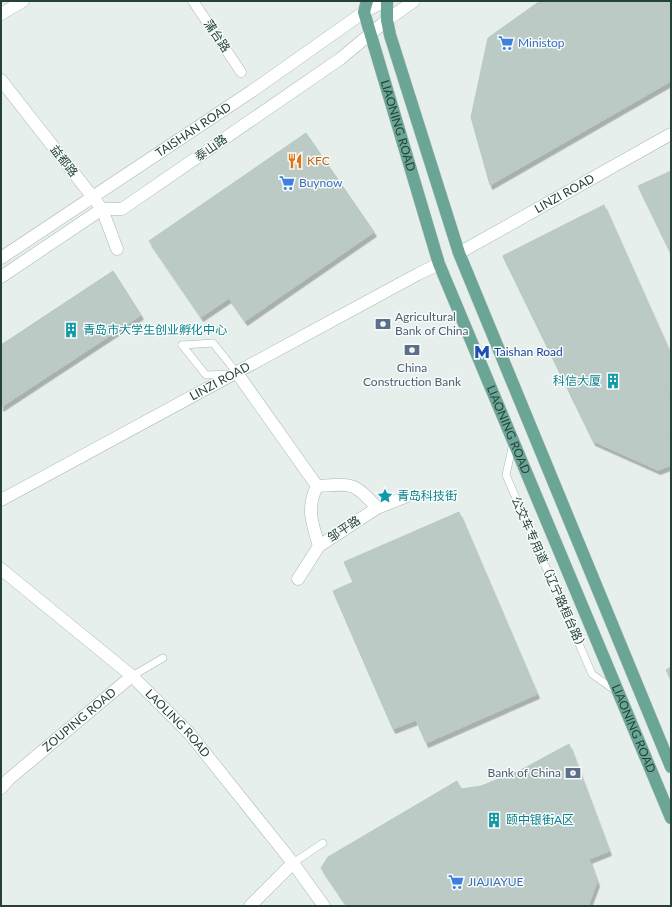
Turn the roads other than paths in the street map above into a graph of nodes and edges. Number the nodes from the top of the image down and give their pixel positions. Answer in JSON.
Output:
{"nodes":[{"id":1,"x":23,"y":1,"type":"edge"},
{"id":2,"x":193,"y":1,"type":"edge"},
{"id":3,"x":386,"y":1,"type":"edge"},
{"id":4,"x":414,"y":1,"type":"edge"},
{"id":5,"x":365,"y":7,"type":"edge"},
{"id":6,"x":1,"y":14,"type":"edge"},
{"id":7,"x":387,"y":20,"type":"junction"},
{"id":8,"x":370,"y":33,"type":"junction"},
{"id":9,"x":241,"y":72,"type":"dead end"},
{"id":10,"x":1,"y":80,"type":"edge"},
{"id":11,"x":671,"y":134,"type":"edge"},
{"id":12,"x":93,"y":198,"type":"junction"},
{"id":13,"x":102,"y":209,"type":"junction"},
{"id":14,"x":117,"y":248,"type":"dead end"},
{"id":15,"x":459,"y":253,"type":"junction"},
{"id":16,"x":1,"y":258,"type":"edge"},
{"id":17,"x":439,"y":264,"type":"junction"},
{"id":18,"x":1,"y":277,"type":"edge"},
{"id":19,"x":238,"y":373,"type":"junction"},
{"id":20,"x":513,"y":443,"type":"junction"},
{"id":21,"x":317,"y":486,"type":"junction"},
{"id":22,"x":405,"y":497,"type":"dead end"},
{"id":23,"x":1,"y":500,"type":"edge"},
{"id":24,"x":377,"y":508,"type":"junction"},
{"id":25,"x":319,"y":546,"type":"junction"},
{"id":26,"x":1,"y":569,"type":"edge"},
{"id":27,"x":298,"y":579,"type":"dead end"},
{"id":28,"x":163,"y":658,"type":"dead end"},
{"id":29,"x":132,"y":676,"type":"junction"},
{"id":30,"x":618,"y":692,"type":"junction"},
{"id":31,"x":671,"y":767,"type":"edge"},
{"id":32,"x":5,"y":776,"type":"edge"},
{"id":33,"x":1,"y":788,"type":"edge"},
{"id":34,"x":671,"y":818,"type":"edge"},
{"id":35,"x":324,"y":843,"type":"dead end"},
{"id":36,"x":293,"y":863,"type":"junction"},
{"id":37,"x":250,"y":906,"type":"edge"},
{"id":38,"x":324,"y":906,"type":"edge"}],
"edges":[{"from":1,"to":6,"type":"street"},
{"from":2,"to":9,"type":"street","name":"蒲台路"},
{"from":3,"to":5,"type":"street","name":"TAISHAN ROAD"},
{"from":3,"to":7,"type":"main road","name":"LIAONING ROAD"},
{"from":4,"to":7,"type":"street","name":"泰山路"},
{"from":5,"to":8,"type":"main road","name":"LIAONING ROAD"},
{"from":5,"to":12,"type":"street","name":"TAISHAN ROAD"},
{"from":7,"to":8,"type":"street","name":"泰山路"},
{"from":7,"to":15,"type":"main road","name":"LIAONING ROAD"},
{"from":8,"to":13,"type":"street","name":"泰山路"},
{"from":8,"to":17,"type":"main road","name":"LIAONING ROAD"},
{"from":10,"to":12,"type":"street","name":"益都路"},
{"from":11,"to":15,"type":"street","name":"LINZI ROAD"},
{"from":12,"to":13,"type":"street","name":"益都路"},
{"from":12,"to":16,"type":"street","name":"TAISHAN ROAD"},
{"from":13,"to":14,"type":"street","name":"益都路"},
{"from":13,"to":18,"type":"street"},
{"from":15,"to":31,"type":"main road","name":"LIAONING ROAD"},
{"from":17,"to":19,"type":"street","name":"LINZI ROAD"},
{"from":17,"to":20,"type":"main road","name":"LIAONING ROAD"},
{"from":19,"to":19,"type":"lane"},
{"from":19,"to":21,"type":"street"},
{"from":19,"to":23,"type":"street","name":"LINZI ROAD"},
{"from":20,"to":30,"type":"main road","name":"LIAONING ROAD"},
{"from":20,"to":30,"type":"lane","name":"公交车专用道（辽宁路桓台路）"},
{"from":21,"to":24,"type":"street"},
{"from":21,"to":25,"type":"street"},
{"from":22,"to":24,"type":"street","name":"邹平路"},
{"from":24,"to":25,"type":"street","name":"邹平路"},
{"from":25,"to":27,"type":"street","name":"邹平路"},
{"from":26,"to":29,"type":"street","name":"LAOLING ROAD"},
{"from":28,"to":29,"type":"lane","name":"ZOUPING ROAD"},
{"from":29,"to":32,"type":"street","name":"ZOUPING ROAD"},
{"from":29,"to":36,"type":"street","name":"LAOLING ROAD"},
{"from":30,"to":34,"type":"main road","name":"LIAONING ROAD"},
{"from":32,"to":33,"type":"street","name":"ZOUPING ROAD"},
{"from":35,"to":36,"type":"lane"},
{"from":36,"to":37,"type":"street"},
{"from":36,"to":38,"type":"street","name":"LAOLING ROAD"}]}
